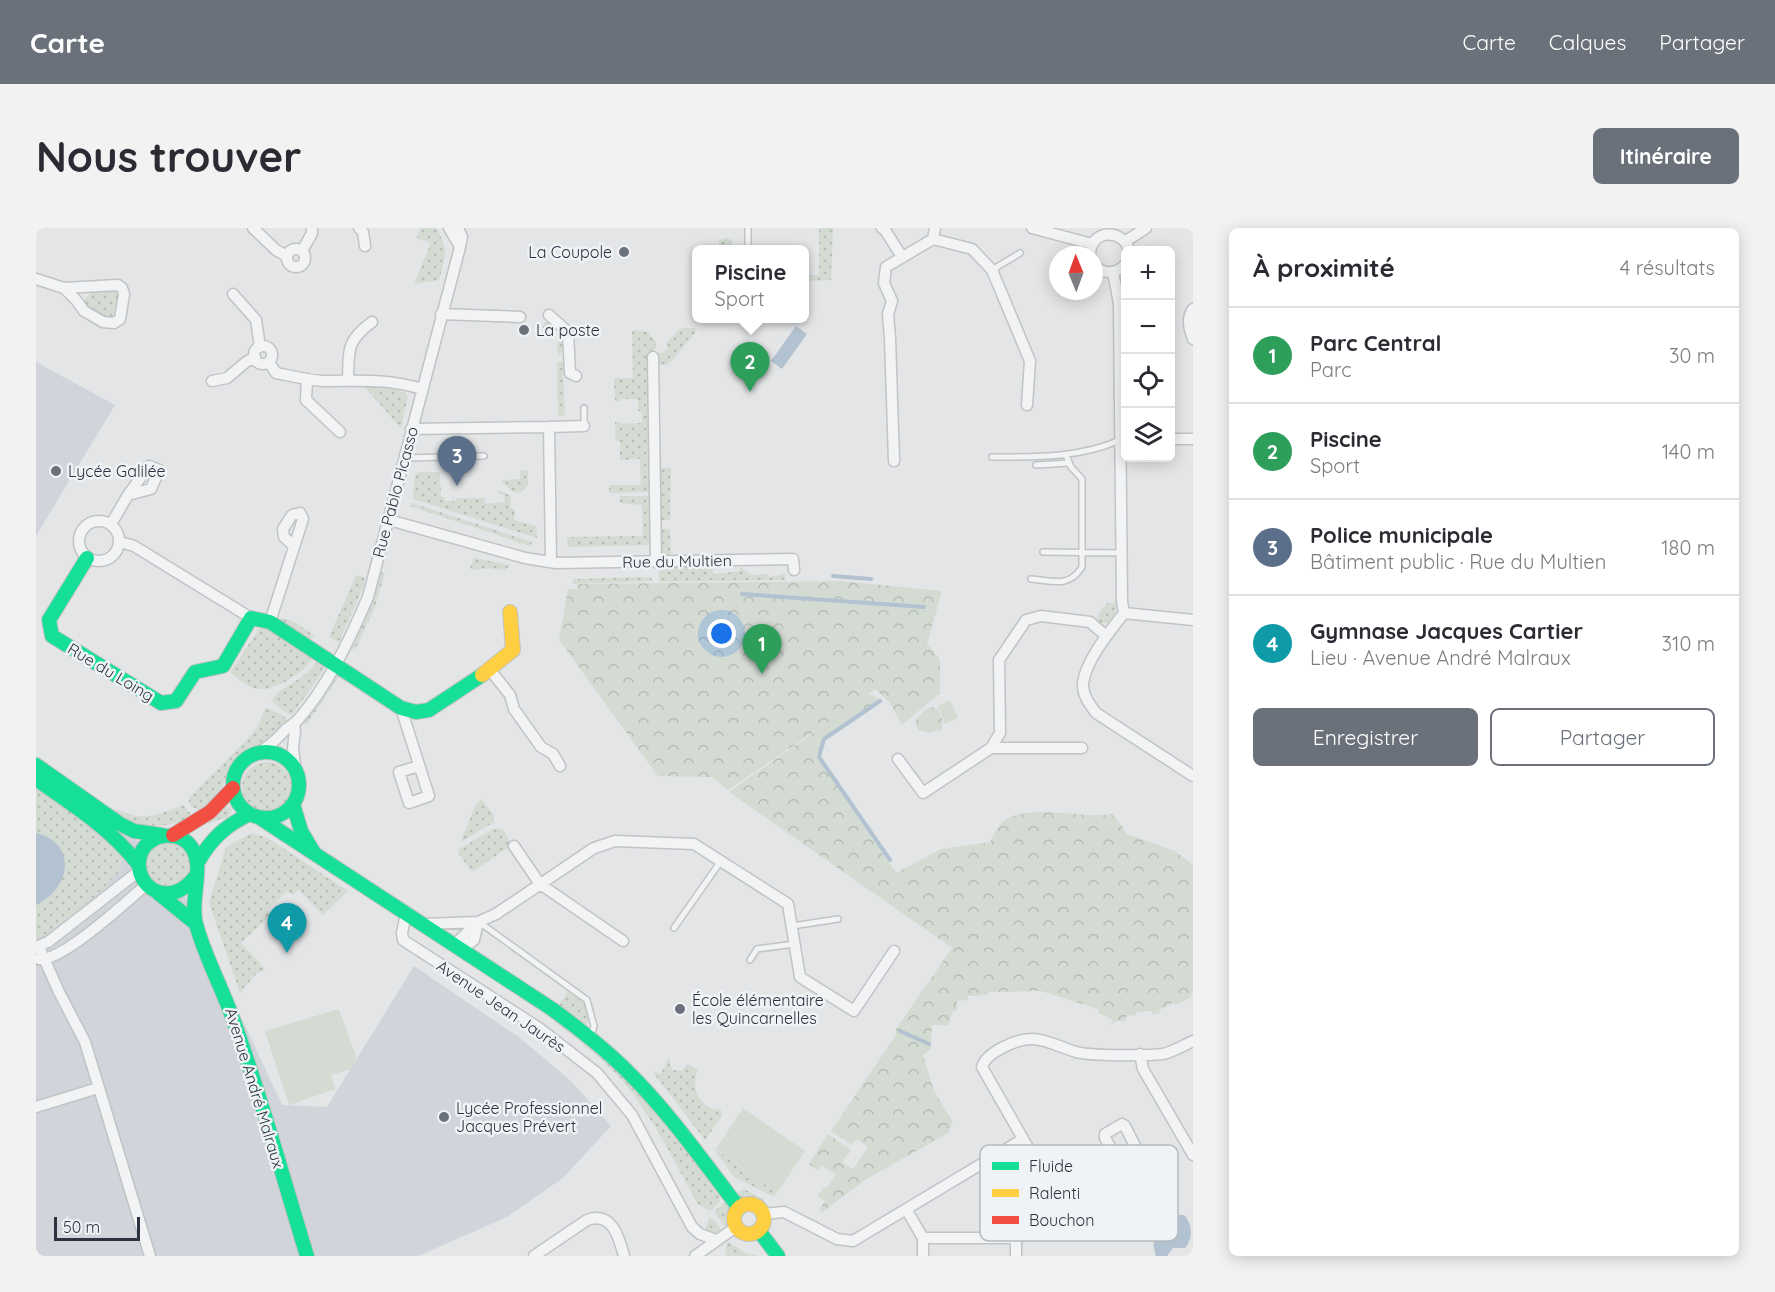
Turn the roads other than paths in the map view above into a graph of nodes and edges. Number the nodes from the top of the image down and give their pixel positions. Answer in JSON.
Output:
{"nodes":[{"id":1,"x":254,"y":228,"type":"edge"},
{"id":2,"x":312,"y":228,"type":"edge"},
{"id":3,"x":359,"y":228,"type":"edge"},
{"id":4,"x":449,"y":228,"type":"edge"},
{"id":5,"x":458,"y":228,"type":"edge"},
{"id":6,"x":748,"y":228,"type":"edge"},
{"id":7,"x":882,"y":228,"type":"edge"},
{"id":8,"x":1032,"y":228,"type":"edge"},
{"id":9,"x":1146,"y":228,"type":"edge"},
{"id":10,"x":934,"y":234,"type":"edge"},
{"id":11,"x":459,"y":245,"type":"junction"},
{"id":12,"x":748,"y":245,"type":"edge"},
{"id":13,"x":365,"y":246,"type":"dead end"},
{"id":14,"x":1082,"y":246,"type":"edge"},
{"id":15,"x":1092,"y":246,"type":"edge"},
{"id":16,"x":1127,"y":246,"type":"edge"},
{"id":17,"x":302,"y":251,"type":"junction"},
{"id":18,"x":1020,"y":253,"type":"dead end"},
{"id":19,"x":287,"y":256,"type":"junction"},
{"id":20,"x":902,"y":257,"type":"junction"},
{"id":21,"x":1121,"y":267,"type":"edge"},
{"id":22,"x":992,"y":270,"type":"junction"},
{"id":23,"x":1103,"y":271,"type":"edge"},
{"id":24,"x":1113,"y":272,"type":"junction"},
{"id":25,"x":36,"y":279,"type":"edge"},
{"id":26,"x":64,"y":288,"type":"junction"},
{"id":27,"x":233,"y":294,"type":"dead end"},
{"id":28,"x":1193,"y":309,"type":"edge"},
{"id":29,"x":441,"y":314,"type":"junction"},
{"id":30,"x":549,"y":315,"type":"dead end"},
{"id":31,"x":520,"y":316,"type":"dead end"},
{"id":32,"x":372,"y":322,"type":"dead end"},
{"id":33,"x":1193,"y":339,"type":"edge"},
{"id":34,"x":260,"y":347,"type":"junction"},
{"id":35,"x":255,"y":357,"type":"junction"},
{"id":36,"x":653,"y":357,"type":"dead end"},
{"id":37,"x":269,"y":362,"type":"junction"},
{"id":38,"x":576,"y":376,"type":"dead end"},
{"id":39,"x":307,"y":379,"type":"junction"},
{"id":40,"x":348,"y":380,"type":"junction"},
{"id":41,"x":212,"y":381,"type":"dead end"},
{"id":42,"x":422,"y":389,"type":"junction"},
{"id":43,"x":1027,"y":405,"type":"dead end"},
{"id":44,"x":584,"y":408,"type":"dead end"},
{"id":45,"x":1123,"y":408,"type":"edge"},
{"id":46,"x":584,"y":426,"type":"joint"},
{"id":47,"x":549,"y":427,"type":"junction"},
{"id":48,"x":411,"y":429,"type":"junction"},
{"id":49,"x":340,"y":432,"type":"dead end"},
{"id":50,"x":1175,"y":439,"type":"edge"},
{"id":51,"x":1193,"y":439,"type":"edge"},
{"id":52,"x":1121,"y":441,"type":"edge"},
{"id":53,"x":1066,"y":455,"type":"junction"},
{"id":54,"x":484,"y":456,"type":"dead end"},
{"id":55,"x":992,"y":457,"type":"dead end"},
{"id":56,"x":404,"y":458,"type":"junction"},
{"id":57,"x":894,"y":461,"type":"dead end"},
{"id":58,"x":1124,"y":462,"type":"edge"},
{"id":59,"x":1069,"y":463,"type":"junction"},
{"id":60,"x":1036,"y":465,"type":"dead end"},
{"id":61,"x":128,"y":495,"type":"dead end"},
{"id":62,"x":388,"y":520,"type":"junction"},
{"id":63,"x":111,"y":524,"type":"junction"},
{"id":64,"x":120,"y":542,"type":"junction"},
{"id":65,"x":293,"y":546,"type":"dead end"},
{"id":66,"x":1042,"y":552,"type":"dead end"},
{"id":67,"x":1083,"y":552,"type":"junction"},
{"id":68,"x":1122,"y":553,"type":"junction"},
{"id":69,"x":87,"y":558,"type":"junction"},
{"id":70,"x":551,"y":561,"type":"junction"},
{"id":71,"x":656,"y":561,"type":"junction"},
{"id":72,"x":794,"y":570,"type":"dead end"},
{"id":73,"x":1031,"y":579,"type":"dead end"},
{"id":74,"x":510,"y":612,"type":"dead end"},
{"id":75,"x":1124,"y":613,"type":"junction"},
{"id":76,"x":251,"y":618,"type":"junction"},
{"id":77,"x":1193,"y":620,"type":"edge"},
{"id":78,"x":270,"y":622,"type":"junction"},
{"id":79,"x":1106,"y":636,"type":"junction"},
{"id":80,"x":335,"y":664,"type":"junction"},
{"id":81,"x":490,"y":670,"type":"junction"},
{"id":82,"x":401,"y":708,"type":"junction"},
{"id":83,"x":294,"y":723,"type":"junction"},
{"id":84,"x":991,"y":748,"type":"junction"},
{"id":85,"x":1082,"y":748,"type":"dead end"},
{"id":86,"x":256,"y":754,"type":"junction"},
{"id":87,"x":898,"y":759,"type":"dead end"},
{"id":88,"x":36,"y":765,"type":"edge"},
{"id":89,"x":419,"y":766,"type":"dead end"},
{"id":90,"x":560,"y":766,"type":"dead end"},
{"id":91,"x":296,"y":772,"type":"junction"},
{"id":92,"x":1193,"y":776,"type":"edge"},
{"id":93,"x":36,"y":779,"type":"edge"},
{"id":94,"x":233,"y":788,"type":"junction"},
{"id":95,"x":293,"y":804,"type":"junction"},
{"id":96,"x":255,"y":816,"type":"junction"},
{"id":97,"x":167,"y":835,"type":"junction"},
{"id":98,"x":514,"y":846,"type":"dead end"},
{"id":99,"x":313,"y":851,"type":"junction"},
{"id":100,"x":721,"y":861,"type":"junction"},
{"id":101,"x":198,"y":862,"type":"junction"},
{"id":102,"x":138,"y":868,"type":"junction"},
{"id":103,"x":195,"y":877,"type":"junction"},
{"id":104,"x":540,"y":884,"type":"junction"},
{"id":105,"x":146,"y":885,"type":"junction"},
{"id":106,"x":158,"y":893,"type":"junction"},
{"id":107,"x":406,"y":912,"type":"junction"},
{"id":108,"x":838,"y":919,"type":"dead end"},
{"id":109,"x":478,"y":922,"type":"junction"},
{"id":110,"x":195,"y":923,"type":"junction"},
{"id":111,"x":423,"y":924,"type":"junction"},
{"id":112,"x":792,"y":926,"type":"junction"},
{"id":113,"x":674,"y":928,"type":"dead end"},
{"id":114,"x":623,"y":941,"type":"dead end"},
{"id":115,"x":795,"y":944,"type":"junction"},
{"id":116,"x":38,"y":947,"type":"edge"},
{"id":117,"x":458,"y":947,"type":"junction"},
{"id":118,"x":894,"y":951,"type":"dead end"},
{"id":119,"x":40,"y":959,"type":"edge"},
{"id":120,"x":750,"y":960,"type":"dead end"},
{"id":121,"x":591,"y":1038,"type":"junction"},
{"id":122,"x":1193,"y":1041,"type":"edge"},
{"id":123,"x":1140,"y":1054,"type":"junction"},
{"id":124,"x":98,"y":1088,"type":"junction"},
{"id":125,"x":36,"y":1107,"type":"edge"},
{"id":126,"x":1023,"y":1139,"type":"junction"},
{"id":127,"x":1013,"y":1145,"type":"edge"},
{"id":128,"x":1027,"y":1145,"type":"edge"},
{"id":129,"x":1193,"y":1155,"type":"edge"},
{"id":130,"x":980,"y":1165,"type":"edge"},
{"id":131,"x":739,"y":1208,"type":"junction"},
{"id":132,"x":906,"y":1209,"type":"junction"},
{"id":133,"x":764,"y":1214,"type":"junction"},
{"id":134,"x":736,"y":1227,"type":"junction"},
{"id":135,"x":759,"y":1232,"type":"junction"},
{"id":136,"x":923,"y":1238,"type":"junction"},
{"id":137,"x":980,"y":1238,"type":"edge"},
{"id":138,"x":716,"y":1240,"type":"junction"},
{"id":139,"x":150,"y":1256,"type":"edge"},
{"id":140,"x":307,"y":1256,"type":"edge"},
{"id":141,"x":534,"y":1256,"type":"edge"},
{"id":142,"x":624,"y":1256,"type":"edge"},
{"id":143,"x":695,"y":1256,"type":"edge"},
{"id":144,"x":778,"y":1256,"type":"edge"},
{"id":145,"x":922,"y":1256,"type":"edge"}],
"edges":[{"from":1,"to":19,"type":"street"},
{"from":2,"to":17,"type":"street"},
{"from":3,"to":13,"type":"street"},
{"from":4,"to":11,"type":"street"},
{"from":5,"to":11,"type":"street","name":"Rue Pablo Picasso"},
{"from":6,"to":12,"type":"lane"},
{"from":7,"to":20,"type":"street"},
{"from":8,"to":14,"type":"street"},
{"from":9,"to":16,"type":"street"},
{"from":10,"to":20,"type":"street"},
{"from":10,"to":22,"type":"street"},
{"from":11,"to":29,"type":"street","name":"Rue Pablo Picasso"},
{"from":15,"to":16,"type":"street"},
{"from":17,"to":19,"type":"street"},
{"from":17,"to":19,"type":"street"},
{"from":18,"to":22,"type":"lane"},
{"from":20,"to":57,"type":"street"},
{"from":21,"to":24,"type":"street"},
{"from":22,"to":43,"type":"street"},
{"from":23,"to":24,"type":"street"},
{"from":24,"to":45,"type":"street"},
{"from":25,"to":26,"type":"street"},
{"from":26,"to":26,"type":"street"},
{"from":27,"to":34,"type":"street"},
{"from":28,"to":33,"type":"street"},
{"from":29,"to":31,"type":"street"},
{"from":29,"to":42,"type":"street","name":"Rue Pablo Picasso"},
{"from":30,"to":38,"type":"street"},
{"from":32,"to":40,"type":"street"},
{"from":34,"to":35,"type":"street"},
{"from":34,"to":37,"type":"street"},
{"from":35,"to":37,"type":"street"},
{"from":35,"to":41,"type":"street"},
{"from":36,"to":71,"type":"street"},
{"from":37,"to":39,"type":"street"},
{"from":39,"to":40,"type":"street"},
{"from":39,"to":49,"type":"street"},
{"from":40,"to":42,"type":"street"},
{"from":42,"to":48,"type":"street","name":"Rue Pablo Picasso"},
{"from":44,"to":46,"type":"lane"},
{"from":46,"to":47,"type":"street"},
{"from":47,"to":48,"type":"street"},
{"from":47,"to":70,"type":"street"},
{"from":48,"to":56,"type":"street","name":"Rue Pablo Picasso"},
{"from":50,"to":51,"type":"street"},
{"from":52,"to":53,"type":"lane"},
{"from":53,"to":55,"type":"lane"},
{"from":53,"to":59,"type":"lane"},
{"from":54,"to":56,"type":"lane"},
{"from":56,"to":62,"type":"street","name":"Rue Pablo Picasso"},
{"from":58,"to":68,"type":"street"},
{"from":59,"to":60,"type":"lane"},
{"from":59,"to":67,"type":"lane"},
{"from":61,"to":63,"type":"street"},
{"from":62,"to":70,"type":"street","name":"Rue du Multien"},
{"from":62,"to":80,"type":"street","name":"Rue Pablo Picasso"},
{"from":63,"to":64,"type":"street"},
{"from":63,"to":69,"type":"street"},
{"from":64,"to":69,"type":"street"},
{"from":64,"to":76,"type":"street"},
{"from":65,"to":78,"type":"street"},
{"from":66,"to":67,"type":"lane"},
{"from":67,"to":68,"type":"lane"},
{"from":67,"to":73,"type":"lane"},
{"from":68,"to":75,"type":"street"},
{"from":69,"to":76,"type":"street","name":"Rue du Loing"},
{"from":70,"to":71,"type":"street","name":"Rue du Multien"},
{"from":71,"to":72,"type":"street","name":"Rue du Multien"},
{"from":74,"to":81,"type":"street"},
{"from":75,"to":77,"type":"street"},
{"from":75,"to":79,"type":"street"},
{"from":76,"to":78,"type":"street"},
{"from":78,"to":80,"type":"street"},
{"from":79,"to":84,"type":"street"},
{"from":79,"to":92,"type":"street"},
{"from":80,"to":82,"type":"street"},
{"from":80,"to":83,"type":"street","name":"Rue Pablo Picasso"},
{"from":81,"to":82,"type":"street"},
{"from":81,"to":90,"type":"street"},
{"from":82,"to":89,"type":"street"},
{"from":83,"to":86,"type":"street","name":"Rue Pablo Picasso"},
{"from":83,"to":91,"type":"street"},
{"from":84,"to":85,"type":"street"},
{"from":84,"to":87,"type":"street"},
{"from":86,"to":91,"type":"street"},
{"from":86,"to":94,"type":"street"},
{"from":88,"to":97,"type":"street"},
{"from":91,"to":95,"type":"street"},
{"from":93,"to":102,"type":"street"},
{"from":94,"to":96,"type":"street"},
{"from":94,"to":97,"type":"street"},
{"from":95,"to":96,"type":"street"},
{"from":95,"to":99,"type":"street"},
{"from":96,"to":99,"type":"street","name":"Avenue Jean Jaurès"},
{"from":96,"to":101,"type":"street"},
{"from":97,"to":101,"type":"street"},
{"from":97,"to":102,"type":"street"},
{"from":98,"to":104,"type":"street"},
{"from":99,"to":107,"type":"street","name":"Avenue Jean Jaurès"},
{"from":100,"to":104,"type":"street"},
{"from":100,"to":112,"type":"street"},
{"from":100,"to":113,"type":"lane"},
{"from":101,"to":103,"type":"street"},
{"from":102,"to":105,"type":"street"},
{"from":102,"to":116,"type":"street"},
{"from":103,"to":106,"type":"street"},
{"from":103,"to":110,"type":"street"},
{"from":104,"to":109,"type":"street"},
{"from":104,"to":114,"type":"street"},
{"from":105,"to":106,"type":"street"},
{"from":105,"to":119,"type":"street"},
{"from":106,"to":110,"type":"street"},
{"from":107,"to":111,"type":"street","name":"Avenue Jean Jaurès"},
{"from":107,"to":138,"type":"street","name":"Avenue Jean Jaurès"},
{"from":108,"to":112,"type":"lane"},
{"from":109,"to":111,"type":"street"},
{"from":109,"to":117,"type":"street"},
{"from":109,"to":121,"type":"lane"},
{"from":110,"to":140,"type":"street","name":"Avenue André Malraux"},
{"from":111,"to":117,"type":"street","name":"Avenue Jean Jaurès"},
{"from":112,"to":115,"type":"street"},
{"from":115,"to":118,"type":"street"},
{"from":115,"to":120,"type":"lane"},
{"from":116,"to":119,"type":"street"},
{"from":117,"to":121,"type":"street","name":"Avenue Jean Jaurès"},
{"from":119,"to":124,"type":"street"},
{"from":121,"to":131,"type":"street","name":"Avenue Jean Jaurès"},
{"from":122,"to":123,"type":"street"},
{"from":123,"to":126,"type":"street"},
{"from":123,"to":129,"type":"street"},
{"from":124,"to":125,"type":"street"},
{"from":124,"to":139,"type":"street"},
{"from":126,"to":127,"type":"street"},
{"from":126,"to":128,"type":"street"},
{"from":130,"to":132,"type":"street"},
{"from":131,"to":133,"type":"street"},
{"from":131,"to":134,"type":"street"},
{"from":132,"to":133,"type":"street"},
{"from":132,"to":136,"type":"street"},
{"from":133,"to":135,"type":"street"},
{"from":134,"to":135,"type":"street"},
{"from":134,"to":138,"type":"street"},
{"from":135,"to":144,"type":"street"},
{"from":136,"to":137,"type":"street"},
{"from":136,"to":145,"type":"street"},
{"from":138,"to":143,"type":"street"},
{"from":141,"to":142,"type":"street"}]}
